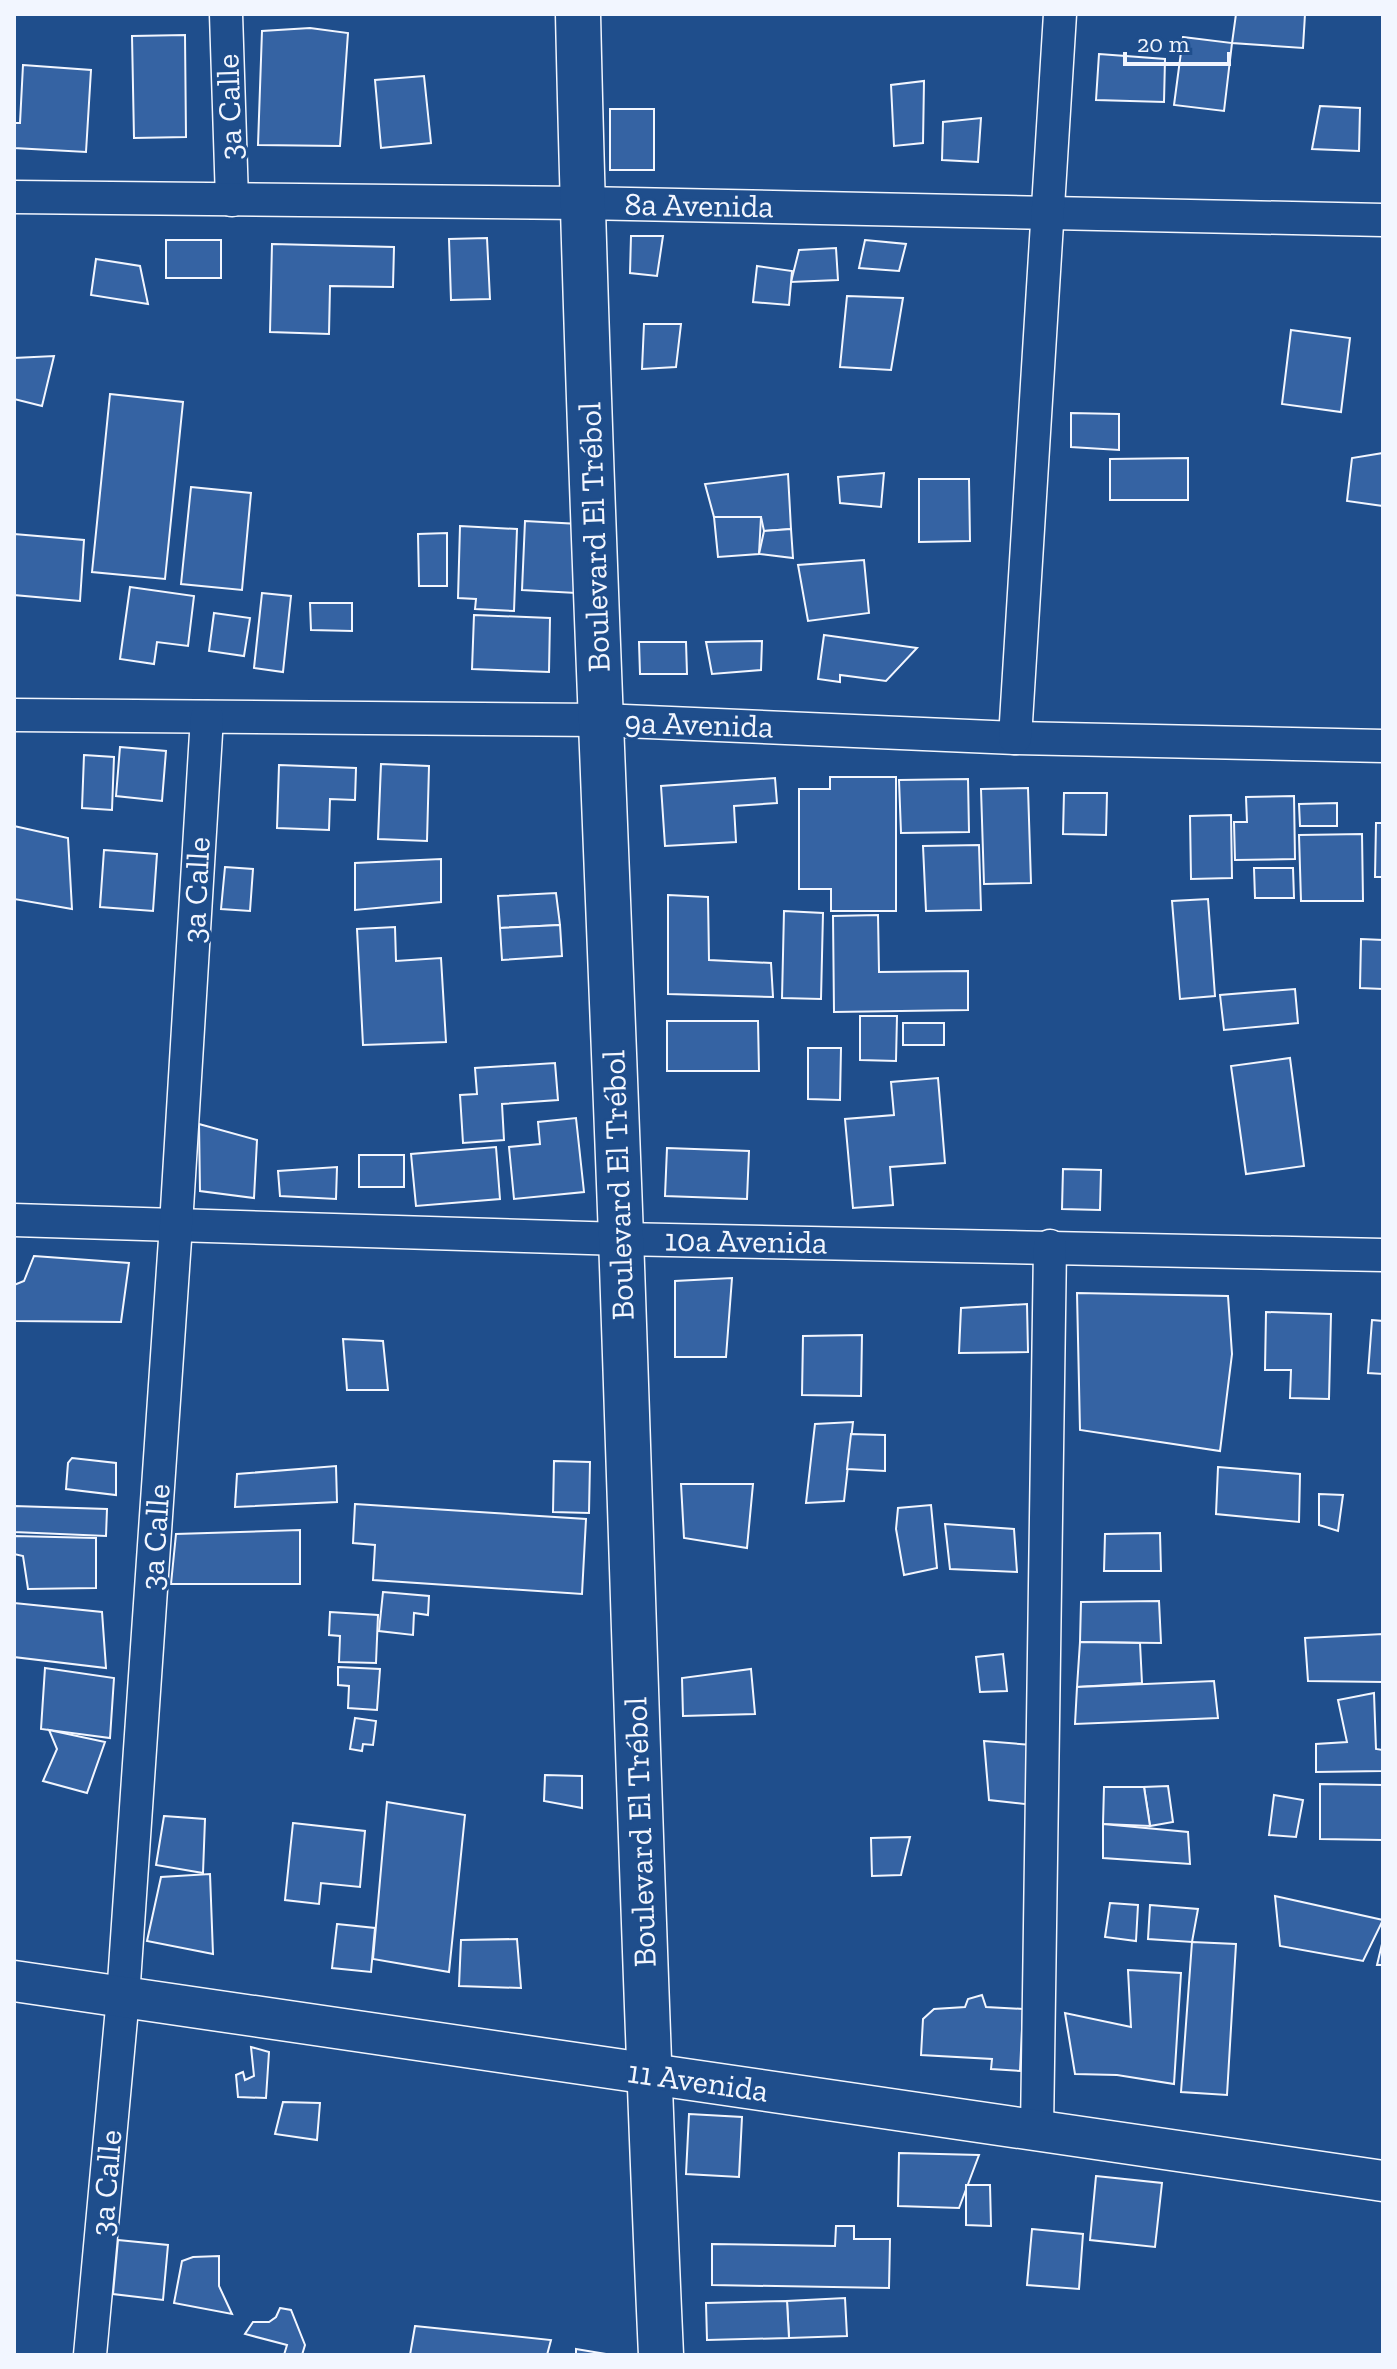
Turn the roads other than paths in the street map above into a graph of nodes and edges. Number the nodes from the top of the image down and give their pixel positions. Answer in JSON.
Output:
{"nodes":[{"id":1,"x":226,"y":14,"type":"edge"},
{"id":2,"x":578,"y":14,"type":"edge"},
{"id":3,"x":1060,"y":14,"type":"edge"},
{"id":4,"x":14,"y":197,"type":"edge"},
{"id":5,"x":232,"y":200,"type":"junction"},
{"id":6,"x":582,"y":203,"type":"junction"},
{"id":7,"x":1048,"y":213,"type":"junction"},
{"id":8,"x":1383,"y":220,"type":"edge"},
{"id":9,"x":14,"y":715,"type":"edge"},
{"id":10,"x":207,"y":717,"type":"junction"},
{"id":11,"x":601,"y":720,"type":"junction"},
{"id":12,"x":1015,"y":738,"type":"junction"},
{"id":13,"x":1383,"y":746,"type":"edge"},
{"id":14,"x":14,"y":1220,"type":"edge"},
{"id":15,"x":176,"y":1225,"type":"junction"},
{"id":16,"x":621,"y":1239,"type":"junction"},
{"id":17,"x":1050,"y":1246,"type":"junction"},
{"id":18,"x":1383,"y":1255,"type":"edge"},
{"id":19,"x":14,"y":1981,"type":"edge"},
{"id":20,"x":123,"y":1997,"type":"junction"},
{"id":21,"x":648,"y":2073,"type":"junction"},
{"id":22,"x":1037,"y":2130,"type":"junction"},
{"id":23,"x":1383,"y":2181,"type":"edge"},
{"id":24,"x":90,"y":2355,"type":"edge"},
{"id":25,"x":661,"y":2355,"type":"edge"}],
"edges":[{"from":1,"to":5,"type":"street","name":"3a Calle"},
{"from":2,"to":6,"type":"main road","name":"Boulevard El Trébol"},
{"from":3,"to":7,"type":"street"},
{"from":4,"to":5,"type":"street","name":"8a Avenida"},
{"from":5,"to":6,"type":"street","name":"8a Avenida"},
{"from":6,"to":7,"type":"street","name":"8a Avenida"},
{"from":6,"to":11,"type":"main road","name":"Boulevard El Trébol"},
{"from":7,"to":8,"type":"street","name":"8a Avenida"},
{"from":7,"to":12,"type":"street"},
{"from":9,"to":10,"type":"street","name":"9a Avenida"},
{"from":10,"to":11,"type":"street","name":"9a Avenida"},
{"from":10,"to":15,"type":"street","name":"3a Calle"},
{"from":11,"to":12,"type":"street","name":"9a Avenida"},
{"from":11,"to":16,"type":"main road","name":"Boulevard El Trébol"},
{"from":12,"to":13,"type":"street","name":"9a Avenida"},
{"from":14,"to":15,"type":"street","name":"10a Avenida"},
{"from":15,"to":16,"type":"street","name":"10a Avenida"},
{"from":15,"to":20,"type":"street","name":"3a Calle"},
{"from":16,"to":17,"type":"street","name":"10a Avenida"},
{"from":16,"to":21,"type":"main road","name":"Boulevard El Trébol"},
{"from":17,"to":18,"type":"street","name":"10a Avenida"},
{"from":17,"to":22,"type":"street"},
{"from":19,"to":20,"type":"street","name":"11 Avenida"},
{"from":20,"to":21,"type":"street","name":"11 Avenida"},
{"from":20,"to":24,"type":"street","name":"3a Calle"},
{"from":21,"to":22,"type":"street","name":"11 Avenida"},
{"from":21,"to":25,"type":"main road","name":"Boulevard El Trébol"},
{"from":22,"to":23,"type":"street","name":"11 Avenida"}]}
